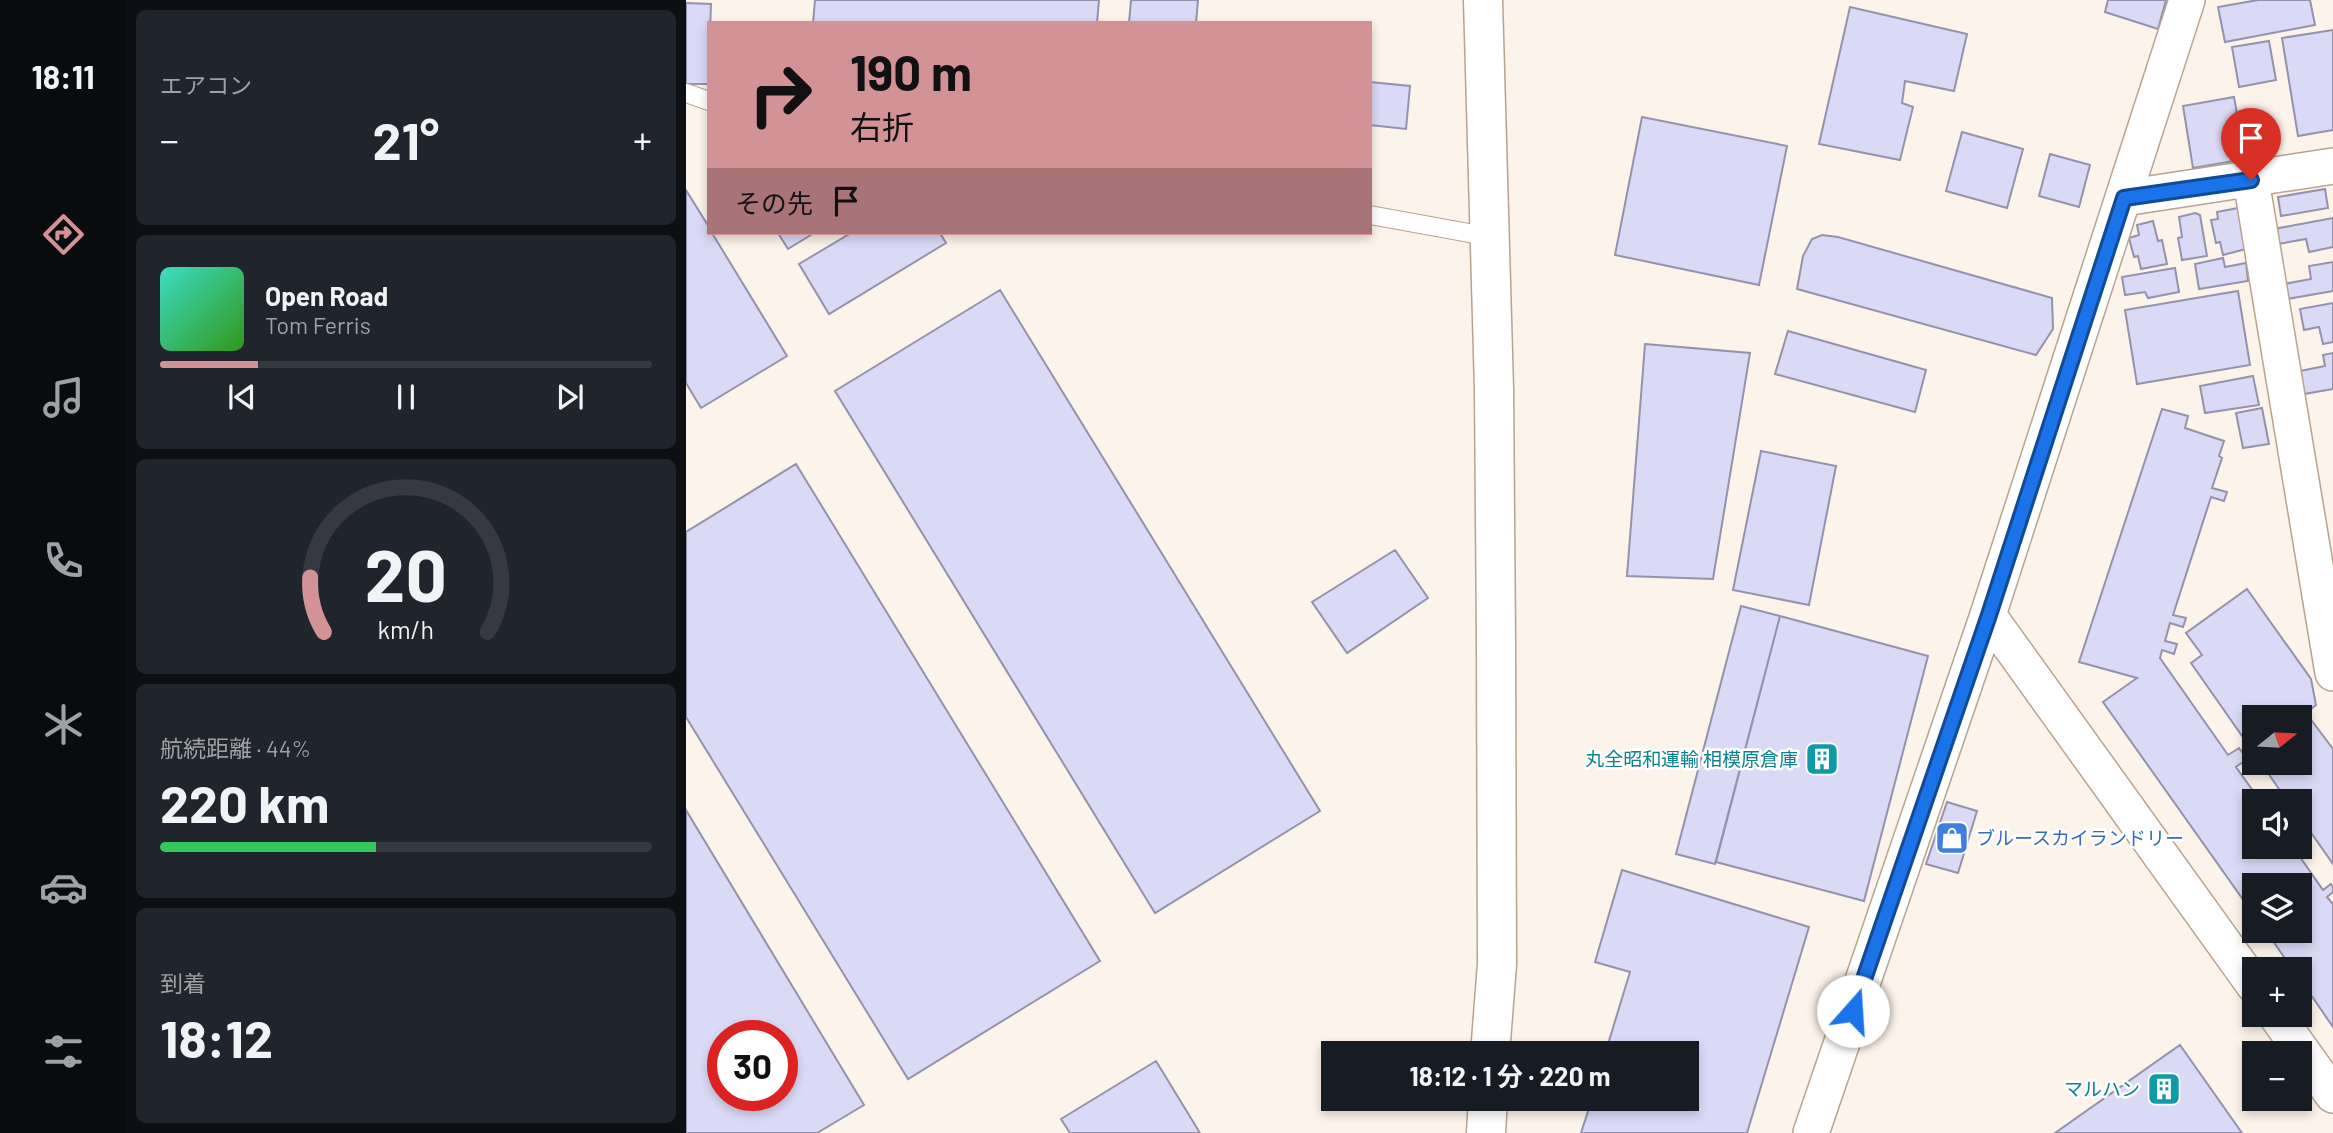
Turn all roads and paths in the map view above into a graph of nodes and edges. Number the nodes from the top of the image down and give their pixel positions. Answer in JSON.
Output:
{"nodes":[{"id":1,"x":1483,"y":0,"type":"edge"},
{"id":2,"x":2187,"y":0,"type":"edge"},
{"id":3,"x":686,"y":93,"type":"edge"},
{"id":4,"x":707,"y":100,"type":"edge"},
{"id":5,"x":2333,"y":166,"type":"edge"},
{"id":6,"x":2251,"y":180,"type":"junction"},
{"id":7,"x":2124,"y":198,"type":"junction"},
{"id":8,"x":1372,"y":215,"type":"edge"},
{"id":9,"x":1491,"y":237,"type":"junction"},
{"id":10,"x":1989,"y":615,"type":"junction"},
{"id":11,"x":2333,"y":673,"type":"edge"},
{"id":12,"x":2242,"y":968,"type":"edge"},
{"id":13,"x":2285,"y":1027,"type":"edge"},
{"id":14,"x":1491,"y":1041,"type":"edge"},
{"id":15,"x":2333,"y":1095,"type":"edge"},
{"id":16,"x":1487,"y":1111,"type":"edge"},
{"id":17,"x":1819,"y":1127,"type":"edge"},
{"id":18,"x":1486,"y":1133,"type":"edge"}],
"edges":[{"from":1,"to":9,"type":"street"},
{"from":2,"to":7,"type":"street"},
{"from":3,"to":4,"type":"lane"},
{"from":5,"to":6,"type":"street"},
{"from":6,"to":7,"type":"street"},
{"from":6,"to":11,"type":"street"},
{"from":7,"to":10,"type":"street"},
{"from":8,"to":9,"type":"lane"},
{"from":9,"to":14,"type":"street"},
{"from":10,"to":12,"type":"street"},
{"from":10,"to":17,"type":"street"},
{"from":13,"to":15,"type":"street"},
{"from":16,"to":18,"type":"street"}]}
